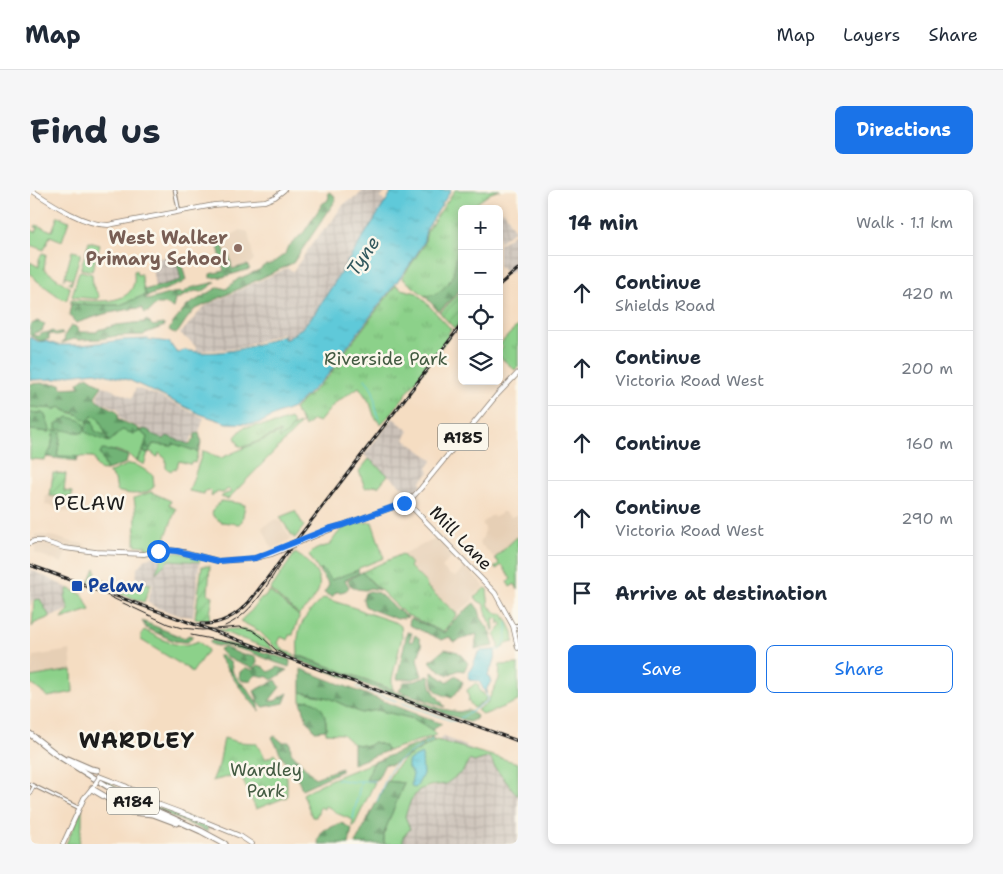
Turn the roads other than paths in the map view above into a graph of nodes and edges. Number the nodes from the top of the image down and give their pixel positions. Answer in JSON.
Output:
{"nodes":[{"id":1,"x":31,"y":190,"type":"edge"},
{"id":2,"x":175,"y":190,"type":"edge"},
{"id":3,"x":284,"y":190,"type":"edge"},
{"id":4,"x":39,"y":192,"type":"edge"},
{"id":5,"x":179,"y":212,"type":"junction"},
{"id":6,"x":518,"y":373,"type":"edge"},
{"id":7,"x":407,"y":502,"type":"junction"},
{"id":8,"x":31,"y":542,"type":"edge"},
{"id":9,"x":518,"y":624,"type":"edge"},
{"id":10,"x":513,"y":626,"type":"junction"},
{"id":11,"x":518,"y":648,"type":"edge"},
{"id":12,"x":30,"y":736,"type":"edge"},
{"id":13,"x":46,"y":747,"type":"junction"},
{"id":14,"x":98,"y":775,"type":"junction"},
{"id":15,"x":32,"y":785,"type":"edge"},
{"id":16,"x":93,"y":787,"type":"junction"},
{"id":17,"x":30,"y":792,"type":"edge"},
{"id":18,"x":130,"y":802,"type":"junction"},
{"id":19,"x":79,"y":808,"type":"junction"},
{"id":20,"x":126,"y":809,"type":"junction"},
{"id":21,"x":180,"y":824,"type":"junction"},
{"id":22,"x":63,"y":844,"type":"edge"},
{"id":23,"x":221,"y":844,"type":"edge"},
{"id":24,"x":225,"y":844,"type":"edge"},
{"id":25,"x":252,"y":844,"type":"edge"}],
"edges":[{"from":1,"to":4,"type":"main road"},
{"from":2,"to":5,"type":"street"},
{"from":3,"to":5,"type":"main road"},
{"from":4,"to":5,"type":"main road"},
{"from":6,"to":7,"type":"main road","number":"A185"},
{"from":7,"to":8,"type":"main road","number":"A185","bridge":true},
{"from":7,"to":10,"type":"main road","name":"Mill Lane"},
{"from":9,"to":10,"type":"street"},
{"from":10,"to":11,"type":"main road","name":"Mill Lane"},
{"from":12,"to":13,"type":"highway","number":"A184"},
{"from":12,"to":18,"type":"highway","number":"A184"},
{"from":13,"to":14,"type":"highway"},
{"from":13,"to":24,"type":"highway","number":"A184"},
{"from":14,"to":16,"type":"main road","bridge":true},
{"from":14,"to":25,"type":"main road"},
{"from":15,"to":17,"type":"street"},
{"from":15,"to":19,"type":"street"},
{"from":16,"to":19,"type":"main road"},
{"from":16,"to":20,"type":"highway"},
{"from":18,"to":20,"type":"highway"},
{"from":18,"to":21,"type":"highway","number":"A184"},
{"from":19,"to":22,"type":"main road"},
{"from":20,"to":21,"type":"highway"},
{"from":21,"to":23,"type":"highway","number":"A184"}]}
